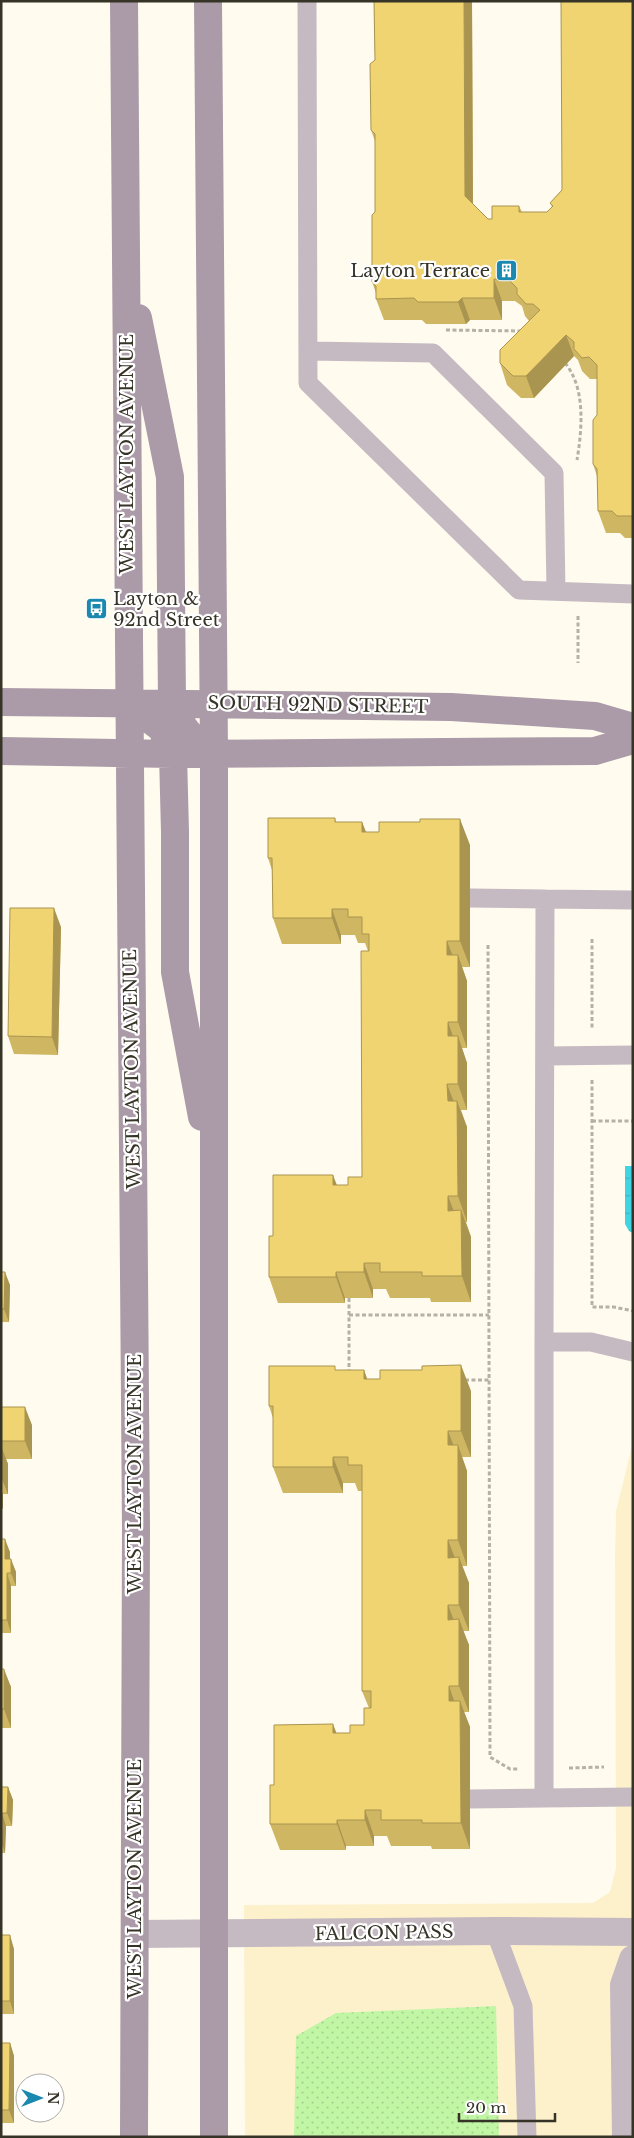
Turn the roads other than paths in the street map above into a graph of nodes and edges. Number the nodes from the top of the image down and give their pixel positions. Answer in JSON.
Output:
{"nodes":[{"id":1,"x":124,"y":1,"type":"edge"},
{"id":2,"x":208,"y":1,"type":"edge"},
{"id":3,"x":307,"y":1,"type":"edge"},
{"id":4,"x":126,"y":256,"type":"junction"},
{"id":5,"x":308,"y":351,"type":"junction"},
{"id":6,"x":556,"y":592,"type":"junction"},
{"id":7,"x":633,"y":594,"type":"edge"},
{"id":8,"x":1,"y":702,"type":"edge"},
{"id":9,"x":128,"y":703,"type":"junction"},
{"id":10,"x":172,"y":703,"type":"junction"},
{"id":11,"x":213,"y":704,"type":"junction"},
{"id":12,"x":633,"y":727,"type":"edge"},
{"id":13,"x":633,"y":740,"type":"edge"},
{"id":14,"x":1,"y":751,"type":"edge"},
{"id":15,"x":129,"y":753,"type":"junction"},
{"id":16,"x":173,"y":754,"type":"junction"},
{"id":17,"x":214,"y":754,"type":"junction"},
{"id":18,"x":470,"y":898,"type":"dead end"},
{"id":19,"x":545,"y":900,"type":"junction"},
{"id":20,"x":633,"y":900,"type":"edge"},
{"id":21,"x":545,"y":1056,"type":"junction"},
{"id":22,"x":633,"y":1056,"type":"edge"},
{"id":23,"x":215,"y":1182,"type":"junction"},
{"id":24,"x":544,"y":1342,"type":"junction"},
{"id":25,"x":633,"y":1352,"type":"edge"},
{"id":26,"x":633,"y":1797,"type":"edge"},
{"id":27,"x":544,"y":1798,"type":"junction"},
{"id":28,"x":470,"y":1799,"type":"dead end"},
{"id":29,"x":495,"y":1931,"type":"junction"},
{"id":30,"x":633,"y":1932,"type":"edge"},
{"id":31,"x":134,"y":1934,"type":"junction"},
{"id":32,"x":214,"y":1934,"type":"junction"},
{"id":33,"x":633,"y":1959,"type":"edge"},
{"id":34,"x":134,"y":2058,"type":"junction"},
{"id":35,"x":134,"y":2137,"type":"edge"},
{"id":36,"x":149,"y":2137,"type":"edge"},
{"id":37,"x":214,"y":2137,"type":"edge"},
{"id":38,"x":527,"y":2137,"type":"edge"},
{"id":39,"x":626,"y":2137,"type":"edge"}],
"edges":[{"from":1,"to":4,"type":"main road","name":"WEST LAYTON AVENUE"},
{"from":2,"to":11,"type":"main road"},
{"from":3,"to":5,"type":"lane"},
{"from":4,"to":9,"type":"main road","name":"WEST LAYTON AVENUE"},
{"from":4,"to":10,"type":"main road"},
{"from":5,"to":6,"type":"lane"},
{"from":5,"to":6,"type":"lane"},
{"from":6,"to":7,"type":"lane"},
{"from":8,"to":9,"type":"main road","name":"SOUTH 92ND STREET"},
{"from":9,"to":10,"type":"main road","name":"SOUTH 92ND STREET"},
{"from":9,"to":15,"type":"main road","name":"WEST LAYTON AVENUE"},
{"from":9,"to":16,"type":"main road"},
{"from":10,"to":11,"type":"main road","name":"SOUTH 92ND STREET"},
{"from":10,"to":17,"type":"main road"},
{"from":11,"to":12,"type":"main road","name":"SOUTH 92ND STREET"},
{"from":11,"to":17,"type":"main road"},
{"from":13,"to":17,"type":"main road"},
{"from":14,"to":15,"type":"main road"},
{"from":15,"to":16,"type":"main road"},
{"from":15,"to":31,"type":"main road","name":"WEST LAYTON AVENUE"},
{"from":16,"to":17,"type":"main road"},
{"from":16,"to":23,"type":"main road"},
{"from":17,"to":23,"type":"main road"},
{"from":18,"to":19,"type":"lane"},
{"from":19,"to":20,"type":"lane"},
{"from":19,"to":21,"type":"lane"},
{"from":21,"to":22,"type":"lane"},
{"from":21,"to":24,"type":"lane"},
{"from":23,"to":32,"type":"main road"},
{"from":24,"to":25,"type":"lane"},
{"from":24,"to":27,"type":"lane"},
{"from":26,"to":27,"type":"lane"},
{"from":27,"to":28,"type":"lane"},
{"from":29,"to":30,"type":"street","name":"FALCON PASS"},
{"from":29,"to":32,"type":"street","name":"FALCON PASS"},
{"from":29,"to":38,"type":"lane"},
{"from":31,"to":32,"type":"street","name":"FALCON PASS"},
{"from":31,"to":34,"type":"main road","name":"WEST LAYTON AVENUE"},
{"from":32,"to":37,"type":"main road"},
{"from":33,"to":39,"type":"street"},
{"from":34,"to":35,"type":"main road","name":"WEST LAYTON AVENUE"},
{"from":34,"to":36,"type":"main road"}]}
